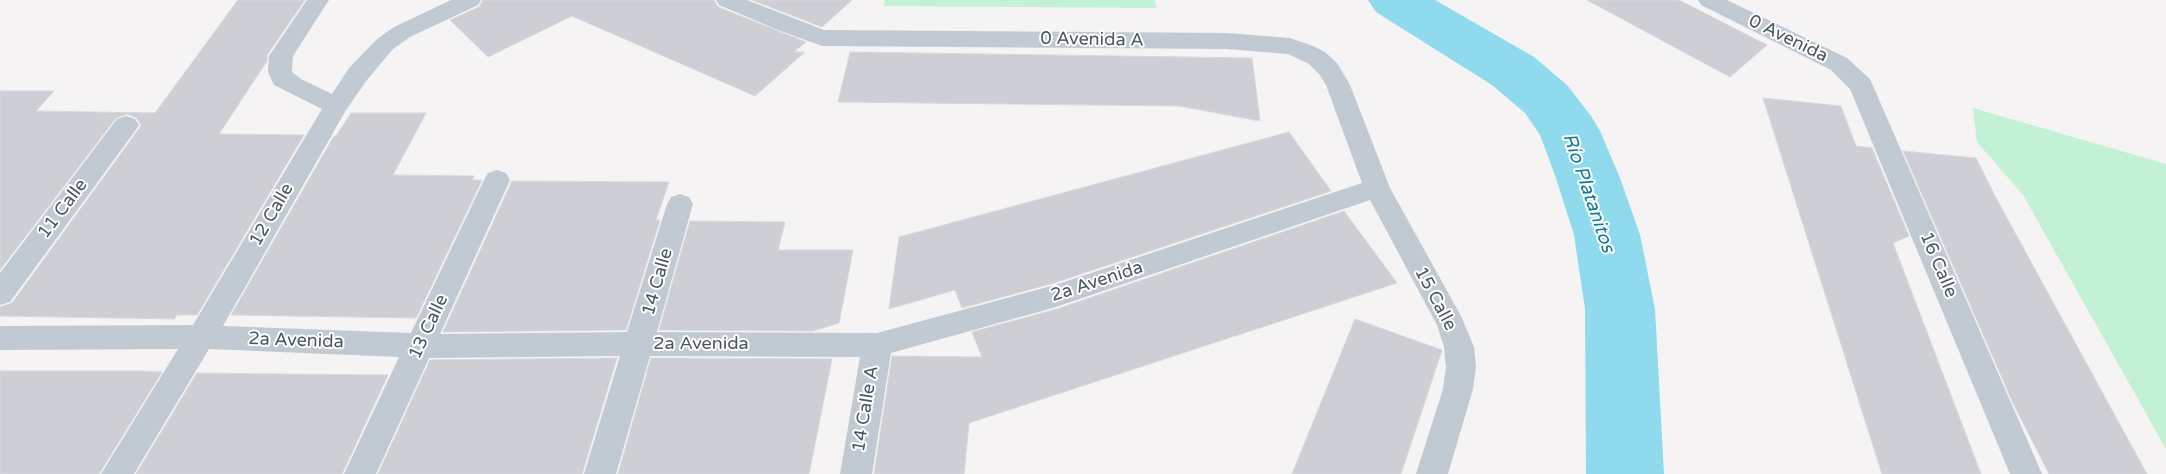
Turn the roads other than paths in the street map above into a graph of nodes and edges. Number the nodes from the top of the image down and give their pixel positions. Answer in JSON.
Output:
{"nodes":[{"id":1,"x":318,"y":0,"type":"edge"},
{"id":2,"x":470,"y":0,"type":"edge"},
{"id":3,"x":727,"y":0,"type":"edge"},
{"id":4,"x":1709,"y":0,"type":"edge"},
{"id":5,"x":1839,"y":64,"type":"joint"},
{"id":6,"x":336,"y":106,"type":"junction"},
{"id":7,"x":126,"y":125,"type":"dead end"},
{"id":8,"x":497,"y":180,"type":"dead end"},
{"id":9,"x":1377,"y":188,"type":"junction"},
{"id":10,"x":680,"y":204,"type":"dead end"},
{"id":11,"x":0,"y":294,"type":"edge"},
{"id":12,"x":201,"y":337,"type":"junction"},
{"id":13,"x":0,"y":338,"type":"edge"},
{"id":14,"x":640,"y":344,"type":"junction"},
{"id":15,"x":876,"y":345,"type":"junction"},
{"id":16,"x":421,"y":346,"type":"junction"},
{"id":17,"x":116,"y":474,"type":"edge"},
{"id":18,"x":360,"y":474,"type":"edge"},
{"id":19,"x":600,"y":474,"type":"edge"},
{"id":20,"x":856,"y":474,"type":"edge"},
{"id":21,"x":1432,"y":474,"type":"edge"},
{"id":22,"x":2026,"y":474,"type":"edge"}],
"edges":[{"from":1,"to":6,"type":"street"},
{"from":2,"to":6,"type":"street","name":"12 Calle"},
{"from":3,"to":9,"type":"street","name":"0 Avenida A"},
{"from":4,"to":5,"type":"street","name":"0 Avenida"},
{"from":5,"to":22,"type":"street","name":"16 Calle"},
{"from":6,"to":12,"type":"street","name":"12 Calle"},
{"from":7,"to":11,"type":"street","name":"11 Calle"},
{"from":8,"to":16,"type":"street","name":"13 Calle"},
{"from":9,"to":15,"type":"street","name":"2a Avenida"},
{"from":9,"to":21,"type":"street","name":"15 Calle"},
{"from":10,"to":14,"type":"street","name":"14 Calle"},
{"from":12,"to":13,"type":"street","name":"2a Avenida"},
{"from":12,"to":16,"type":"street","name":"2a Avenida"},
{"from":12,"to":17,"type":"street","name":"12 Calle"},
{"from":14,"to":15,"type":"street","name":"2a Avenida"},
{"from":14,"to":16,"type":"street","name":"2a Avenida"},
{"from":14,"to":19,"type":"street","name":"14 Calle"},
{"from":15,"to":20,"type":"street","name":"14 Calle A"},
{"from":16,"to":18,"type":"street","name":"13 Calle"}]}
